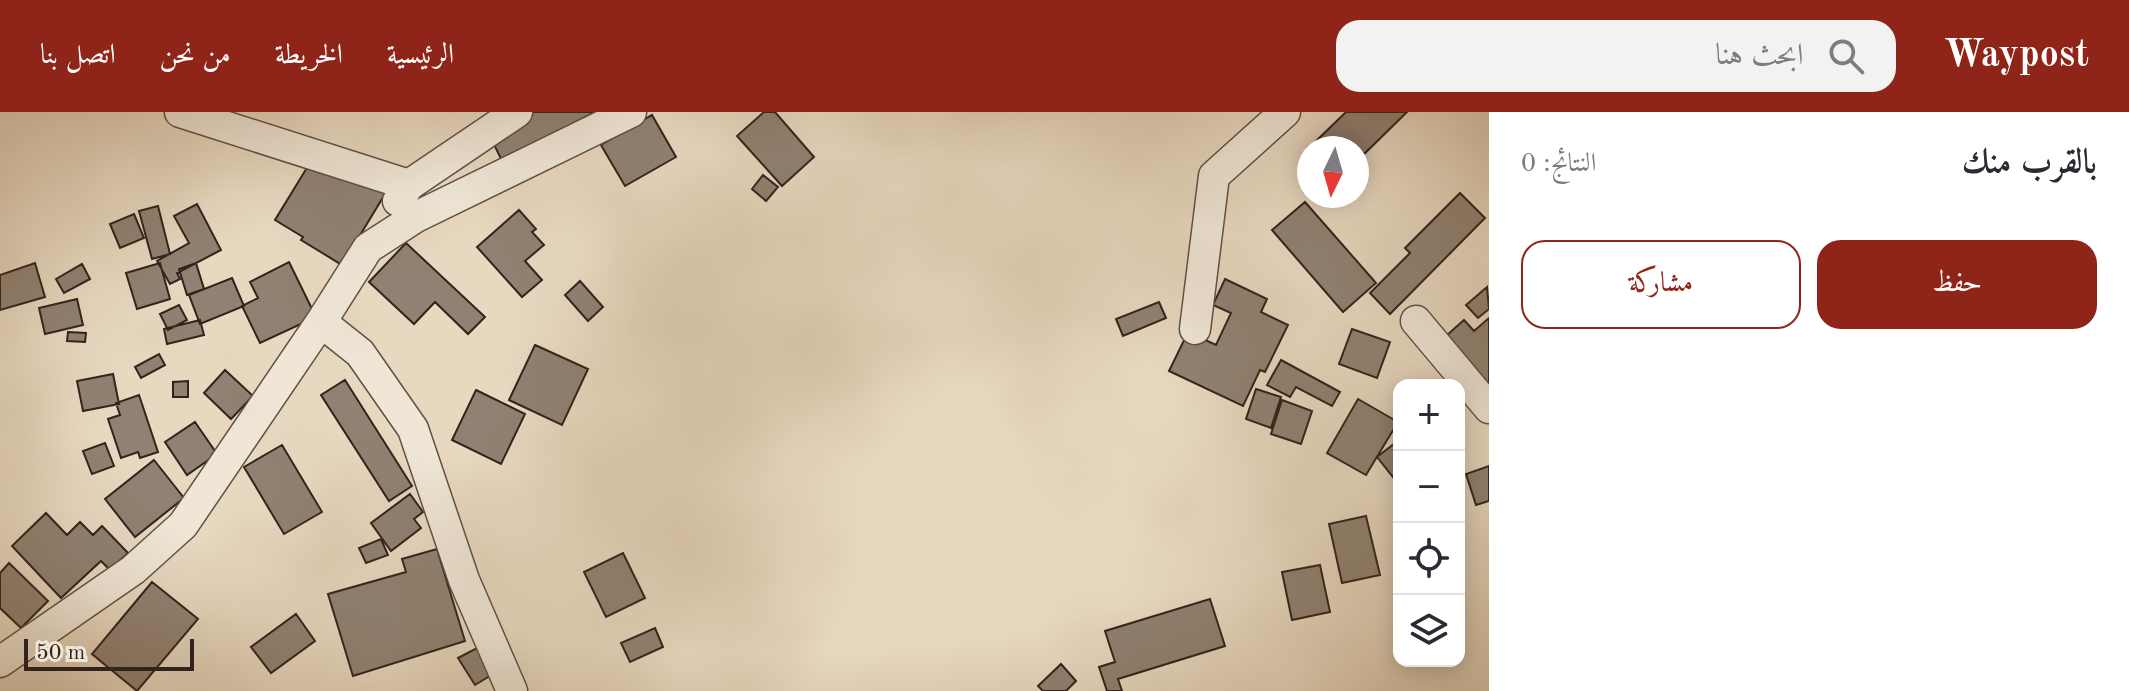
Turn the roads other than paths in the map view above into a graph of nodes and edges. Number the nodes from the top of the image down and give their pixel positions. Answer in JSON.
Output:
{"nodes":[{"id":1,"x":180,"y":112,"type":"edge"},
{"id":2,"x":517,"y":112,"type":"edge"},
{"id":3,"x":631,"y":112,"type":"edge"},
{"id":4,"x":1285,"y":112,"type":"edge"},
{"id":5,"x":409,"y":185,"type":"junction"},
{"id":6,"x":368,"y":248,"type":"junction"},
{"id":7,"x":1416,"y":321,"type":"dead end"},
{"id":8,"x":321,"y":322,"type":"junction"},
{"id":9,"x":1195,"y":329,"type":"dead end"},
{"id":10,"x":1487,"y":404,"type":"edge"},
{"id":11,"x":0,"y":662,"type":"edge"},
{"id":12,"x":512,"y":691,"type":"edge"}],
"edges":[{"from":1,"to":5,"type":"street"},
{"from":2,"to":5,"type":"street"},
{"from":3,"to":6,"type":"street"},
{"from":4,"to":9,"type":"street"},
{"from":5,"to":6,"type":"street"},
{"from":6,"to":8,"type":"street"},
{"from":7,"to":10,"type":"street"},
{"from":8,"to":11,"type":"street"},
{"from":8,"to":12,"type":"street"}]}
